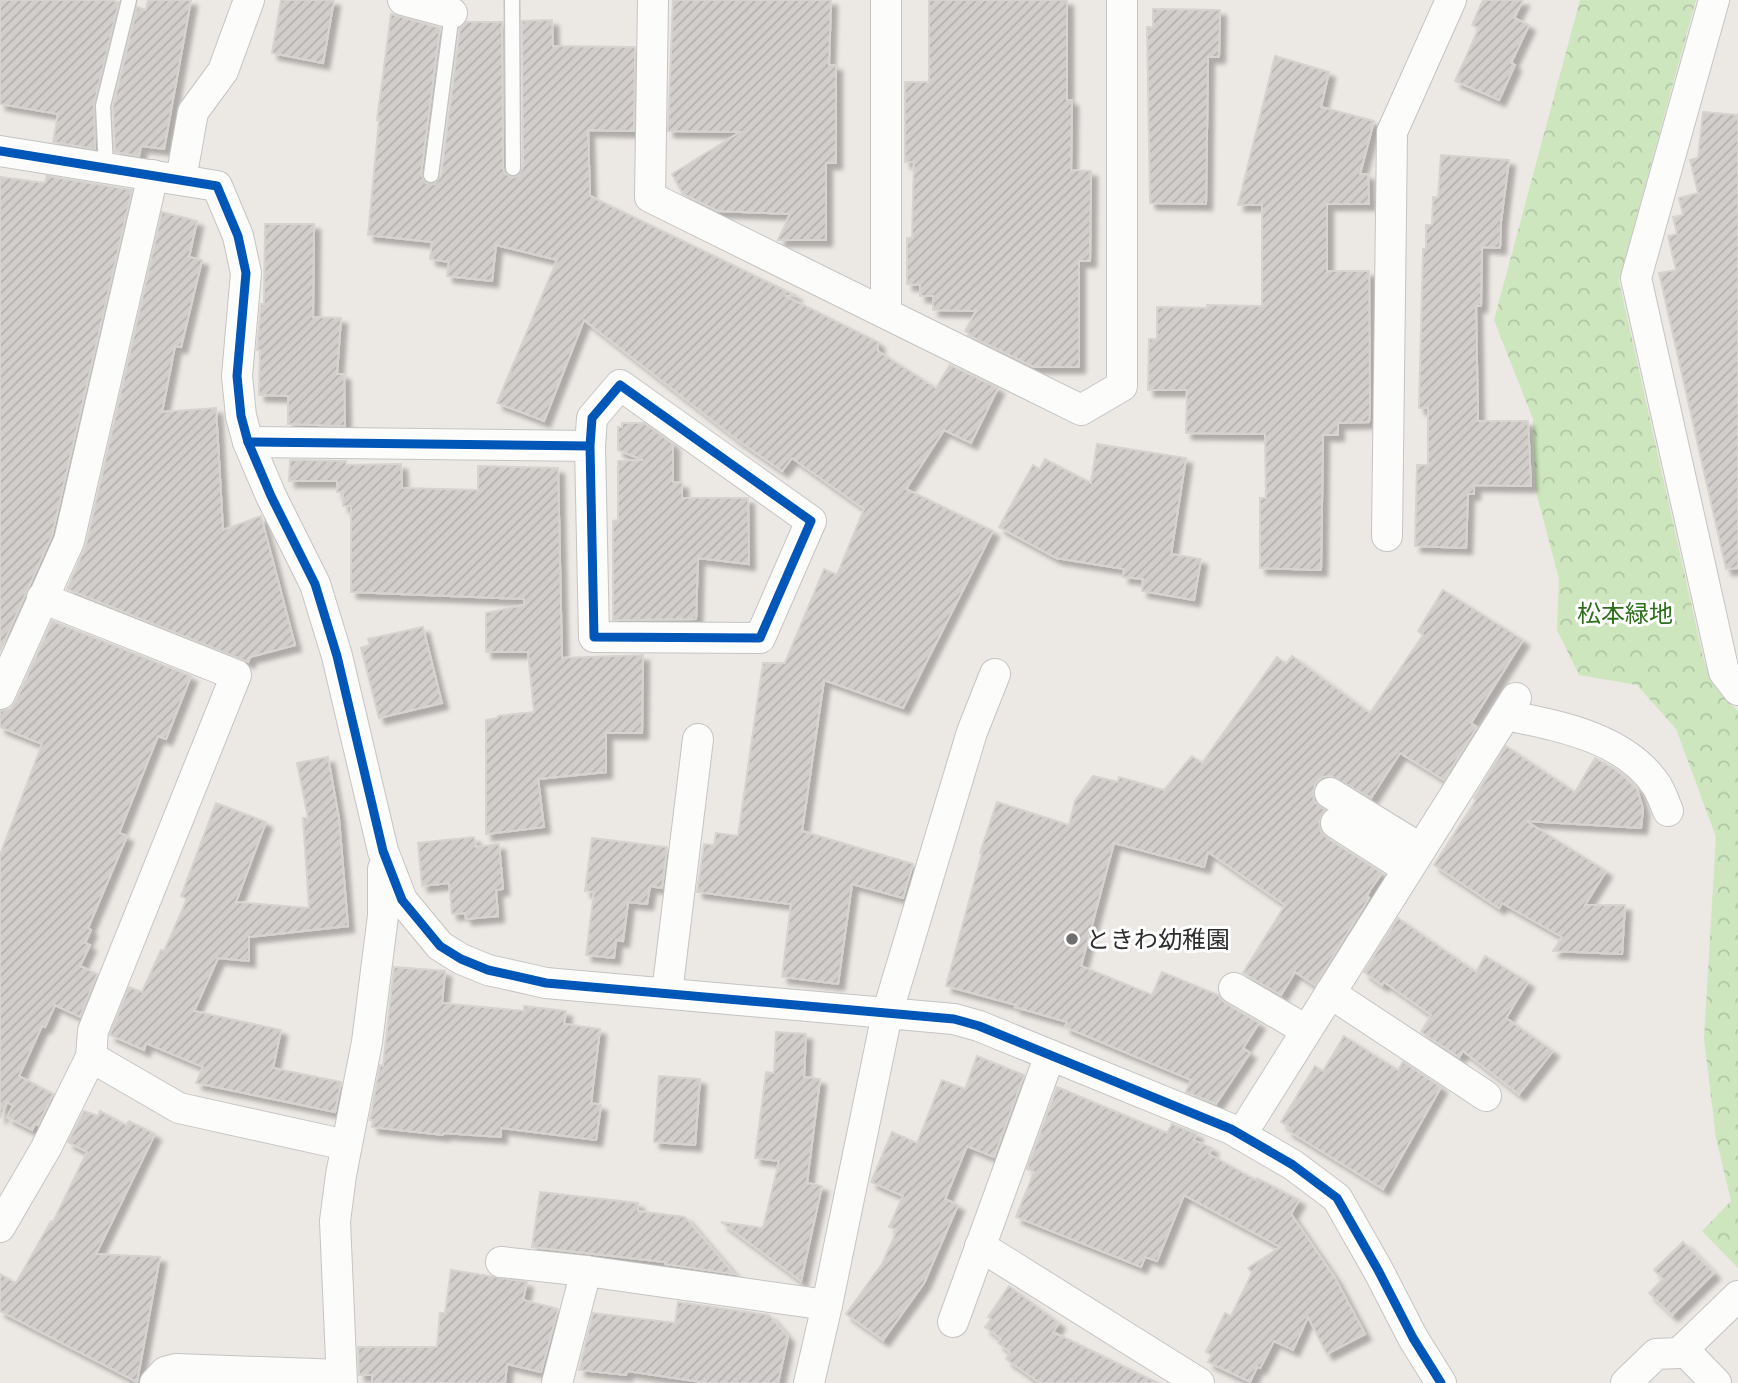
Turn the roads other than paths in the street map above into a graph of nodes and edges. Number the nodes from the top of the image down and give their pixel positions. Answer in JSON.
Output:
{"nodes":[{"id":1,"x":129,"y":0,"type":"edge"},
{"id":2,"x":249,"y":0,"type":"edge"},
{"id":3,"x":403,"y":0,"type":"edge"},
{"id":4,"x":512,"y":0,"type":"edge"},
{"id":5,"x":653,"y":0,"type":"edge"},
{"id":6,"x":886,"y":0,"type":"edge"},
{"id":7,"x":1122,"y":0,"type":"edge"},
{"id":8,"x":1451,"y":0,"type":"edge"},
{"id":9,"x":1714,"y":0,"type":"edge"},
{"id":10,"x":452,"y":13,"type":"joint"},
{"id":11,"x":0,"y":151,"type":"edge"},
{"id":12,"x":107,"y":167,"type":"junction"},
{"id":13,"x":513,"y":168,"type":"dead end"},
{"id":14,"x":431,"y":175,"type":"dead end"},
{"id":15,"x":167,"y":177,"type":"junction"},
{"id":16,"x":886,"y":313,"type":"junction"},
{"id":17,"x":248,"y":442,"type":"junction"},
{"id":18,"x":590,"y":446,"type":"junction"},
{"id":19,"x":1387,"y":536,"type":"dead end"},
{"id":20,"x":42,"y":598,"type":"junction"},
{"id":21,"x":995,"y":674,"type":"dead end"},
{"id":22,"x":1738,"y":690,"type":"edge"},
{"id":23,"x":0,"y":694,"type":"edge"},
{"id":24,"x":698,"y":739,"type":"dead end"},
{"id":25,"x":1330,"y":793,"type":"dead end"},
{"id":26,"x":1668,"y":811,"type":"dead end"},
{"id":27,"x":1336,"y":823,"type":"dead end"},
{"id":28,"x":383,"y":851,"type":"junction"},
{"id":29,"x":1414,"y":859,"type":"junction"},
{"id":30,"x":1234,"y":988,"type":"dead end"},
{"id":31,"x":667,"y":993,"type":"junction"},
{"id":32,"x":1330,"y":993,"type":"junction"},
{"id":33,"x":887,"y":1014,"type":"junction"},
{"id":34,"x":1306,"y":1030,"type":"junction"},
{"id":35,"x":1050,"y":1055,"type":"junction"},
{"id":36,"x":91,"y":1057,"type":"junction"},
{"id":37,"x":1486,"y":1096,"type":"dead end"},
{"id":38,"x":1241,"y":1135,"type":"junction"},
{"id":39,"x":346,"y":1145,"type":"junction"},
{"id":40,"x":0,"y":1227,"type":"edge"},
{"id":41,"x":981,"y":1246,"type":"junction"},
{"id":42,"x":501,"y":1262,"type":"dead end"},
{"id":43,"x":586,"y":1271,"type":"junction"},
{"id":44,"x":1738,"y":1296,"type":"edge"},
{"id":45,"x":827,"y":1305,"type":"junction"},
{"id":46,"x":953,"y":1322,"type":"dead end"},
{"id":47,"x":1683,"y":1349,"type":"junction"},
{"id":48,"x":341,"y":1379,"type":"edge"},
{"id":49,"x":155,"y":1383,"type":"edge"},
{"id":50,"x":556,"y":1383,"type":"edge"},
{"id":51,"x":809,"y":1383,"type":"edge"},
{"id":52,"x":1199,"y":1383,"type":"edge"},
{"id":53,"x":1441,"y":1383,"type":"edge"},
{"id":54,"x":1626,"y":1383,"type":"edge"},
{"id":55,"x":1716,"y":1383,"type":"edge"}],
"edges":[{"from":1,"to":12,"type":"lane"},
{"from":2,"to":15,"type":"street"},
{"from":3,"to":10,"type":"street"},
{"from":4,"to":13,"type":"lane"},
{"from":5,"to":16,"type":"street"},
{"from":6,"to":16,"type":"street"},
{"from":7,"to":16,"type":"street"},
{"from":8,"to":19,"type":"street"},
{"from":9,"to":22,"type":"street"},
{"from":10,"to":14,"type":"lane"},
{"from":11,"to":12,"type":"street"},
{"from":12,"to":15,"type":"street"},
{"from":15,"to":17,"type":"street"},
{"from":15,"to":20,"type":"street"},
{"from":17,"to":18,"type":"street"},
{"from":17,"to":28,"type":"street"},
{"from":18,"to":18,"type":"street"},
{"from":20,"to":23,"type":"street"},
{"from":20,"to":36,"type":"street"},
{"from":21,"to":33,"type":"street"},
{"from":24,"to":31,"type":"street"},
{"from":25,"to":29,"type":"street"},
{"from":26,"to":29,"type":"street"},
{"from":27,"to":29,"type":"street"},
{"from":28,"to":31,"type":"street"},
{"from":28,"to":39,"type":"street"},
{"from":29,"to":32,"type":"street"},
{"from":30,"to":34,"type":"street"},
{"from":31,"to":33,"type":"street"},
{"from":32,"to":34,"type":"street"},
{"from":32,"to":37,"type":"street"},
{"from":33,"to":35,"type":"street"},
{"from":33,"to":45,"type":"street"},
{"from":34,"to":38,"type":"street"},
{"from":35,"to":38,"type":"street"},
{"from":35,"to":41,"type":"street"},
{"from":36,"to":39,"type":"street"},
{"from":36,"to":40,"type":"street"},
{"from":38,"to":53,"type":"street"},
{"from":39,"to":48,"type":"street"},
{"from":41,"to":46,"type":"street"},
{"from":41,"to":52,"type":"street"},
{"from":42,"to":43,"type":"street"},
{"from":43,"to":45,"type":"street"},
{"from":43,"to":50,"type":"street"},
{"from":44,"to":47,"type":"street"},
{"from":45,"to":51,"type":"street"},
{"from":47,"to":54,"type":"street"},
{"from":47,"to":55,"type":"street"},
{"from":48,"to":49,"type":"street"}]}
